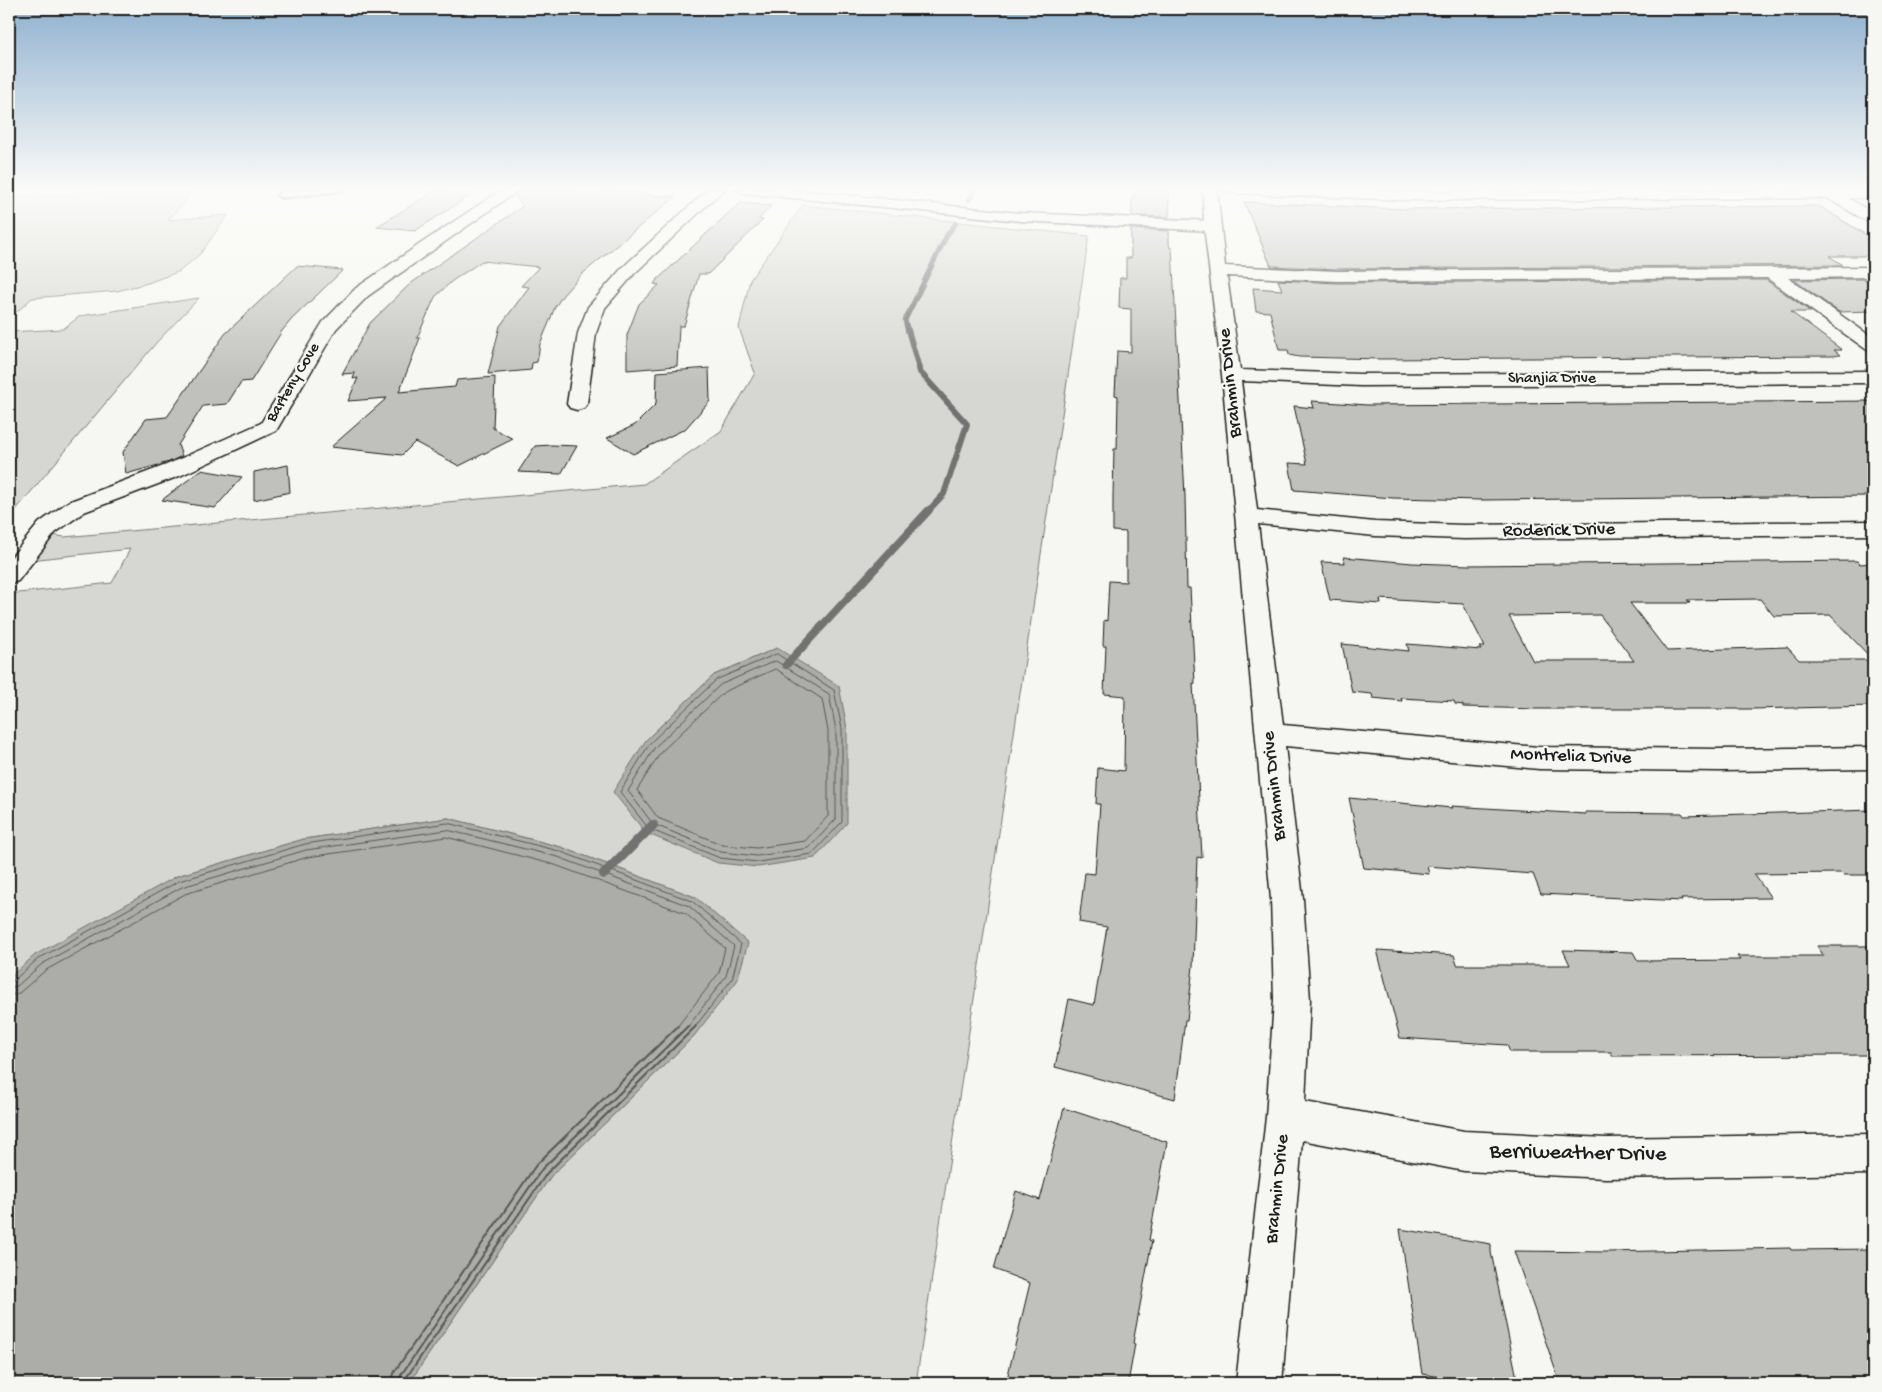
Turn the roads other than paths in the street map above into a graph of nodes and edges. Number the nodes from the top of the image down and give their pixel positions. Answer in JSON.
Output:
{"nodes":[{"id":1,"x":415,"y":254,"type":"edge"},
{"id":2,"x":646,"y":254,"type":"edge"},
{"id":3,"x":1216,"y":254,"type":"edge"},
{"id":4,"x":1218,"y":272,"type":"junction"},
{"id":5,"x":1873,"y":272,"type":"edge"},
{"id":6,"x":1772,"y":274,"type":"junction"},
{"id":7,"x":1873,"y":346,"type":"edge"},
{"id":8,"x":1231,"y":375,"type":"junction"},
{"id":9,"x":1873,"y":377,"type":"edge"},
{"id":10,"x":577,"y":404,"type":"dead end"},
{"id":11,"x":1245,"y":516,"type":"junction"},
{"id":12,"x":1873,"y":528,"type":"edge"},
{"id":13,"x":9,"y":576,"type":"edge"},
{"id":14,"x":1269,"y":734,"type":"junction"},
{"id":15,"x":1873,"y":758,"type":"edge"},
{"id":16,"x":1285,"y":1117,"type":"junction"},
{"id":17,"x":1873,"y":1154,"type":"edge"},
{"id":18,"x":1259,"y":1383,"type":"edge"}],
"edges":[{"from":1,"to":13,"type":"street","name":"Barteny Cove"},
{"from":2,"to":10,"type":"street"},
{"from":3,"to":4,"type":"street","name":"Brahmin Drive"},
{"from":4,"to":6,"type":"street"},
{"from":4,"to":8,"type":"street","name":"Brahmin Drive"},
{"from":5,"to":6,"type":"street"},
{"from":6,"to":7,"type":"street"},
{"from":8,"to":9,"type":"street","name":"Shanjia Drive"},
{"from":8,"to":11,"type":"street","name":"Brahmin Drive"},
{"from":11,"to":12,"type":"street","name":"Roderick Drive"},
{"from":11,"to":14,"type":"street","name":"Brahmin Drive"},
{"from":14,"to":15,"type":"street","name":"Montrelia Drive"},
{"from":14,"to":16,"type":"street","name":"Brahmin Drive"},
{"from":16,"to":17,"type":"street","name":"Berriweather Drive"},
{"from":16,"to":18,"type":"street","name":"Brahmin Drive"}]}
